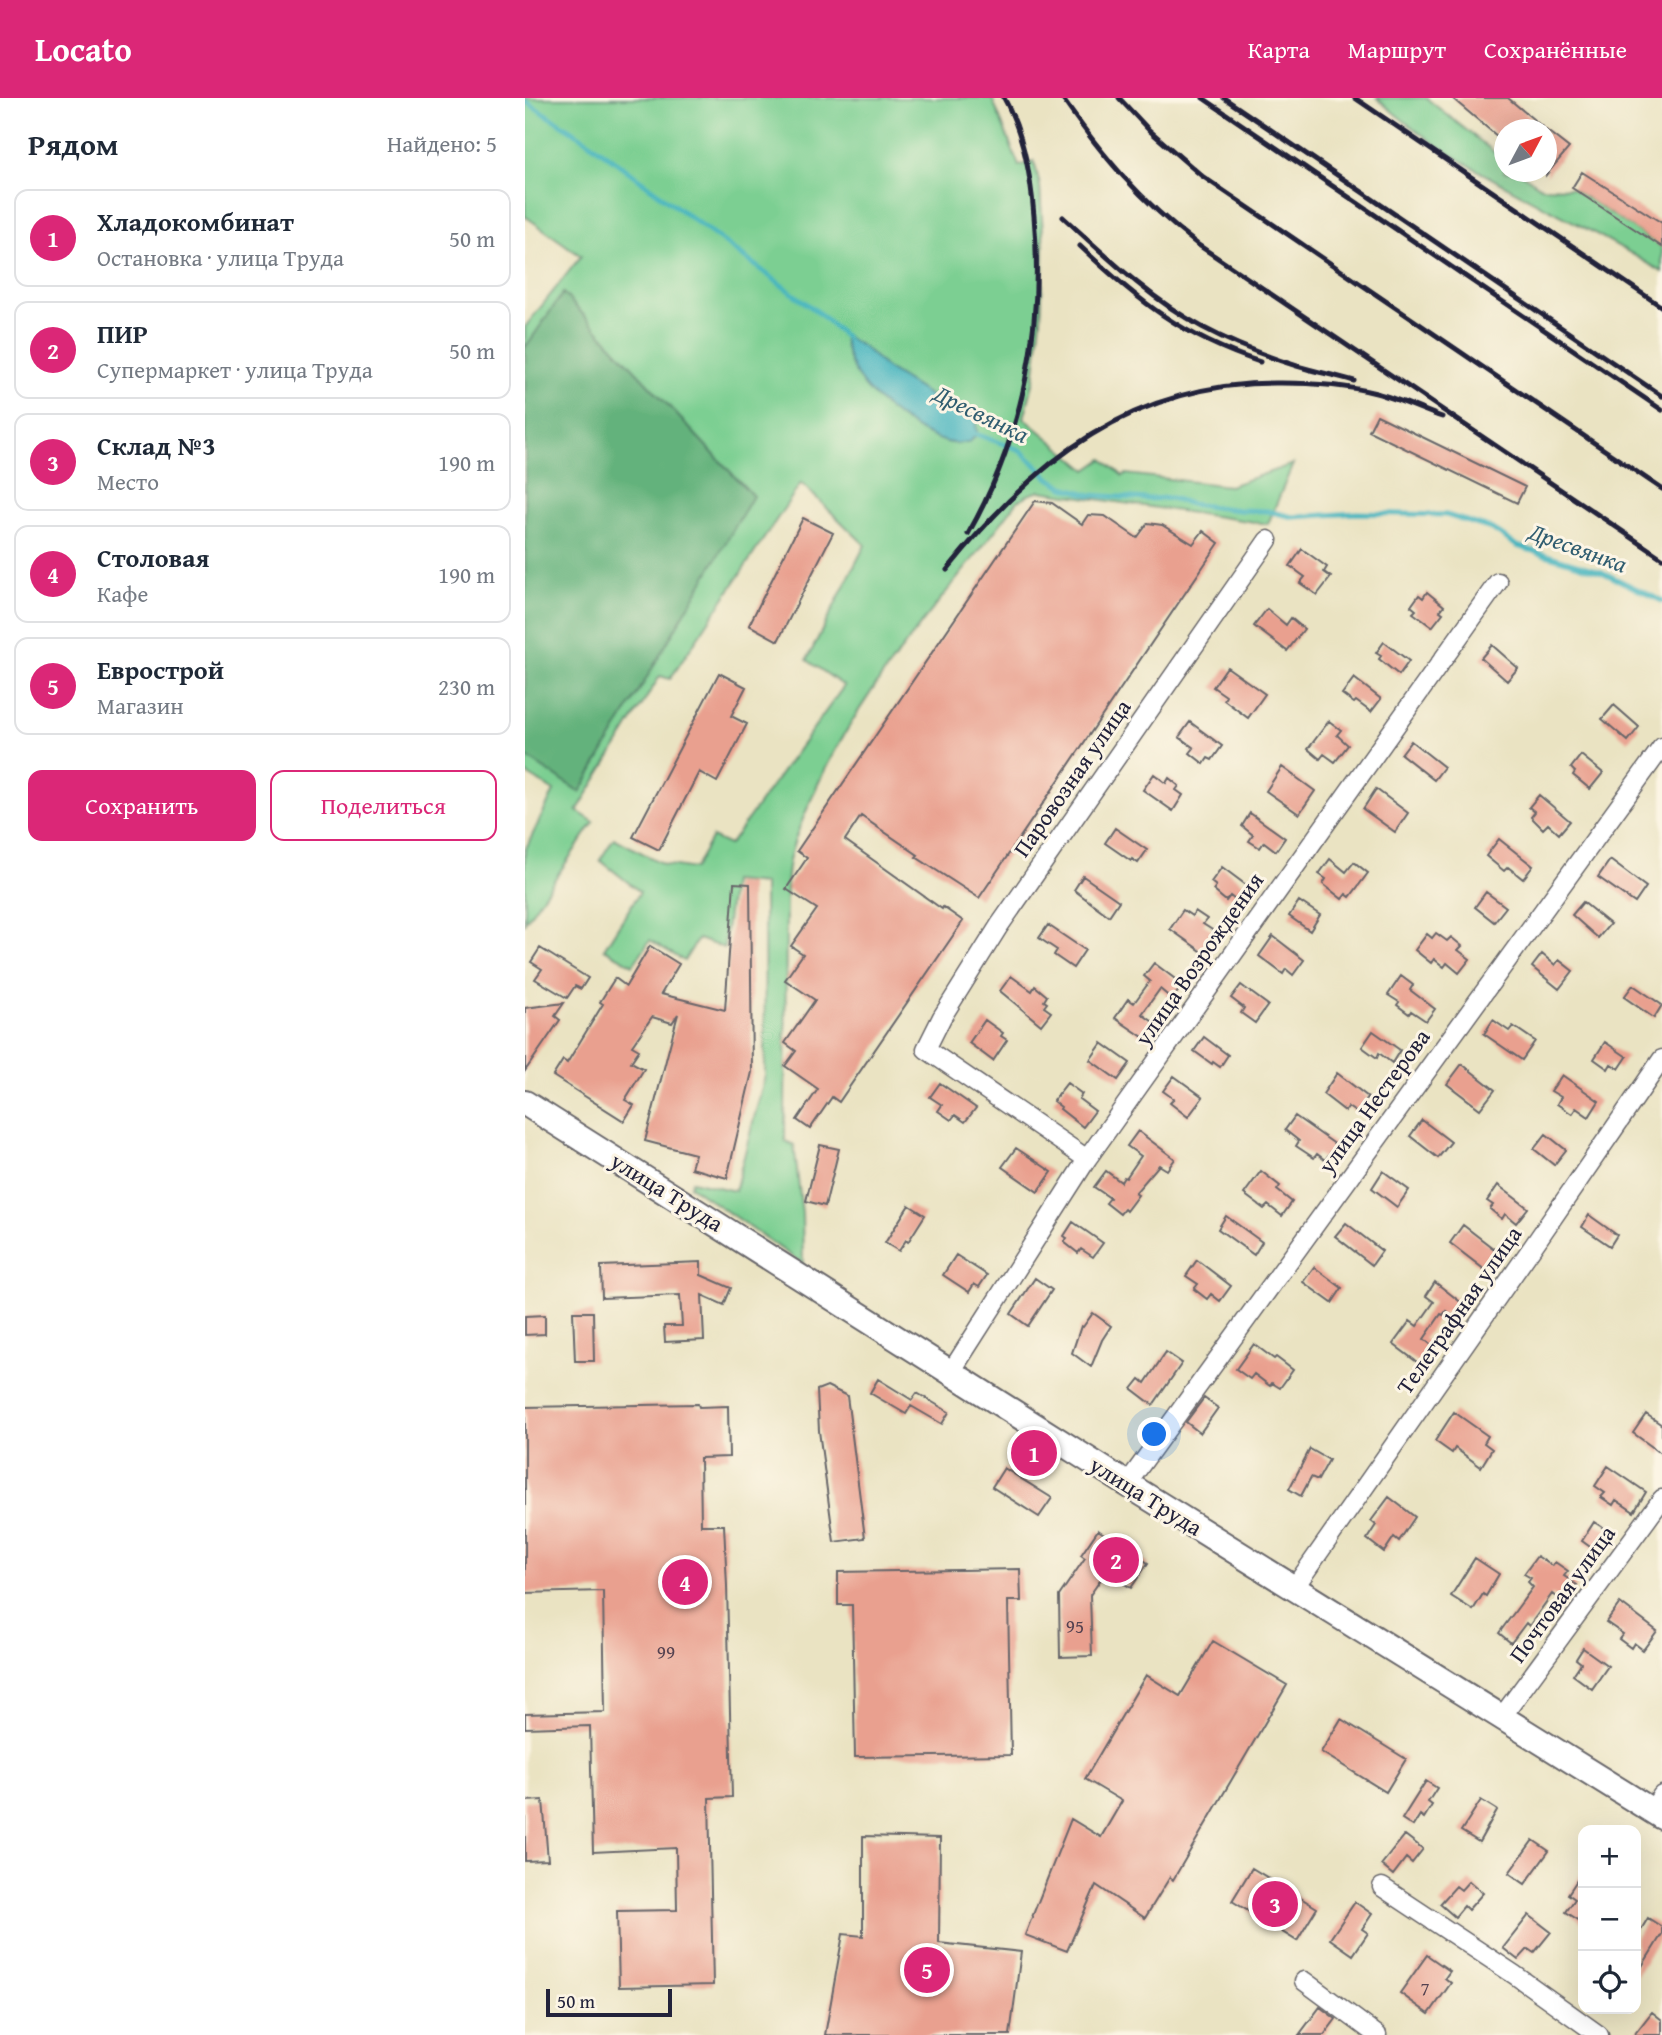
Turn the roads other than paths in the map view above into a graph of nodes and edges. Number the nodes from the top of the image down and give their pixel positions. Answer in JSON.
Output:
{"nodes":[{"id":1,"x":1268,"y":540,"type":"dead end"},
{"id":2,"x":1498,"y":582,"type":"dead end"},
{"id":3,"x":1662,"y":747,"type":"edge"},
{"id":4,"x":1662,"y":1059,"type":"edge"},
{"id":5,"x":525,"y":1103,"type":"edge"},
{"id":6,"x":1087,"y":1159,"type":"junction"},
{"id":7,"x":951,"y":1372,"type":"junction"},
{"id":8,"x":1127,"y":1484,"type":"junction"},
{"id":9,"x":1662,"y":1499,"type":"edge"},
{"id":10,"x":1294,"y":1588,"type":"junction"},
{"id":11,"x":1501,"y":1718,"type":"junction"},
{"id":12,"x":1659,"y":1808,"type":"edge"},
{"id":13,"x":1382,"y":1887,"type":"dead end"},
{"id":14,"x":1304,"y":1981,"type":"dead end"},
{"id":15,"x":1377,"y":2035,"type":"edge"},
{"id":16,"x":1599,"y":2035,"type":"edge"}],
"edges":[{"from":1,"to":6,"type":"street","name":"Паровозная улица"},
{"from":2,"to":6,"type":"street","name":"улица Возрождения"},
{"from":3,"to":8,"type":"street","name":"улица Нестерова"},
{"from":4,"to":10,"type":"street","name":"Телеграфная улица"},
{"from":5,"to":7,"type":"street","name":"улица Труда"},
{"from":6,"to":7,"type":"street","name":"улица Возрождения"},
{"from":7,"to":8,"type":"street","name":"улица Труда"},
{"from":8,"to":10,"type":"street","name":"улица Труда"},
{"from":9,"to":11,"type":"street","name":"Почтовая улица"},
{"from":10,"to":11,"type":"street","name":"улица Труда"},
{"from":11,"to":12,"type":"street","name":"улица Труда"},
{"from":13,"to":16,"type":"street"},
{"from":14,"to":15,"type":"street"}]}
